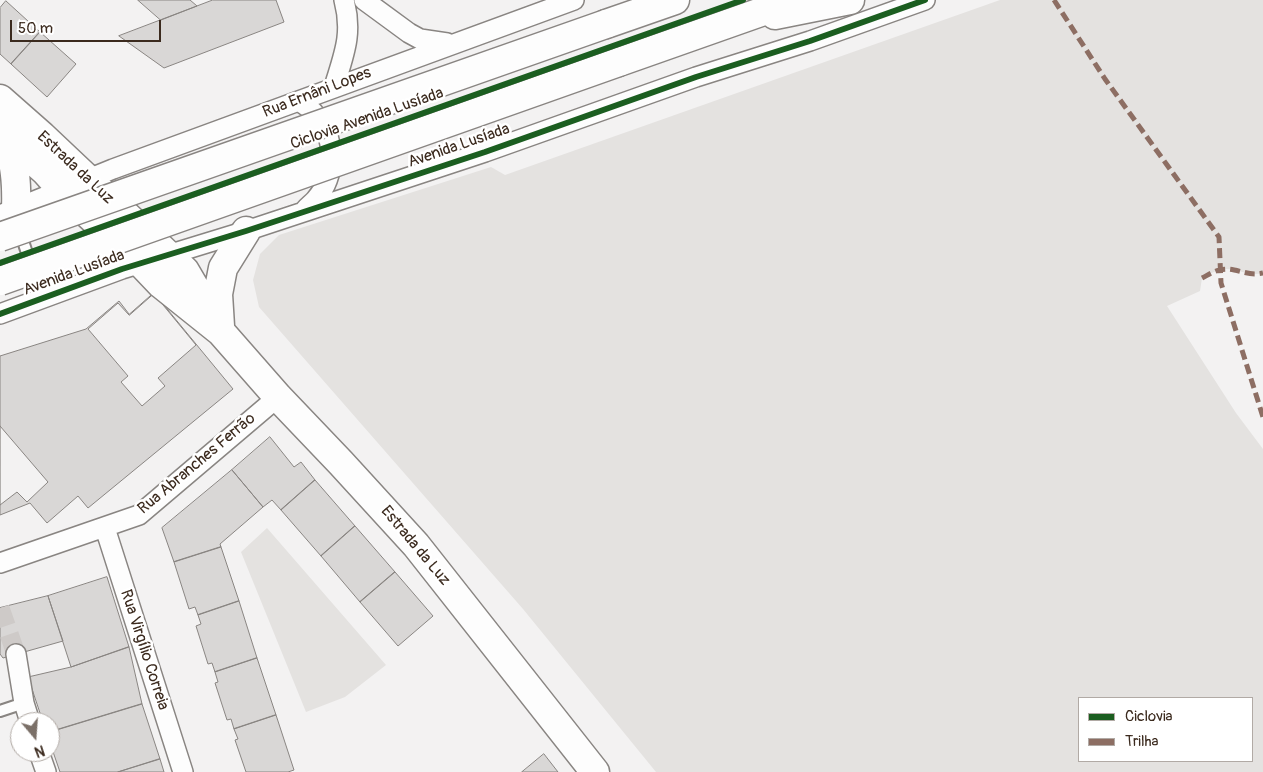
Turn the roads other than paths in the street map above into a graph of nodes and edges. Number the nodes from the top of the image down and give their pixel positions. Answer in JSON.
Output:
{"nodes":[{"id":1,"x":344,"y":0,"type":"edge"},
{"id":2,"x":364,"y":0,"type":"edge"},
{"id":3,"x":574,"y":0,"type":"edge"},
{"id":4,"x":675,"y":0,"type":"edge"},
{"id":5,"x":795,"y":0,"type":"edge"},
{"id":6,"x":926,"y":0,"type":"edge"},
{"id":7,"x":846,"y":1,"type":"edge"},
{"id":8,"x":727,"y":24,"type":"junction"},
{"id":9,"x":451,"y":44,"type":"junction"},
{"id":10,"x":334,"y":86,"type":"junction"},
{"id":11,"x":0,"y":99,"type":"edge"},
{"id":12,"x":299,"y":101,"type":"junction"},
{"id":13,"x":3,"y":134,"type":"edge"},
{"id":14,"x":87,"y":180,"type":"junction"},
{"id":15,"x":62,"y":190,"type":"junction"},
{"id":16,"x":8,"y":212,"type":"edge"},
{"id":17,"x":302,"y":212,"type":"junction"},
{"id":18,"x":246,"y":231,"type":"junction"},
{"id":19,"x":0,"y":237,"type":"edge"},
{"id":20,"x":168,"y":255,"type":"junction"},
{"id":21,"x":141,"y":264,"type":"junction"},
{"id":22,"x":0,"y":281,"type":"edge"},
{"id":23,"x":63,"y":291,"type":"junction"},
{"id":24,"x":0,"y":314,"type":"edge"},
{"id":25,"x":221,"y":332,"type":"junction"},
{"id":26,"x":278,"y":397,"type":"junction"},
{"id":27,"x":104,"y":528,"type":"junction"},
{"id":28,"x":0,"y":563,"type":"edge"},
{"id":29,"x":16,"y":654,"type":"tunnel mouth"},
{"id":30,"x":24,"y":703,"type":"junction"},
{"id":31,"x":0,"y":712,"type":"edge"},
{"id":32,"x":27,"y":712,"type":"edge"},
{"id":33,"x":183,"y":772,"type":"edge"},
{"id":34,"x":595,"y":772,"type":"edge"}],
"edges":[{"from":1,"to":10,"type":"street"},
{"from":2,"to":9,"type":"street"},
{"from":3,"to":9,"type":"street","name":"Rua Ernâni Lopes"},
{"from":4,"to":19,"type":"main road","bridge":true},
{"from":5,"to":8,"type":"main road","name":"Avenida Lusíada"},
{"from":6,"to":17,"type":"street","name":"Avenida Lusíada"},
{"from":7,"to":8,"type":"main road"},
{"from":8,"to":22,"type":"main road","name":"Avenida Lusíada","bridge":true},
{"from":9,"to":10,"type":"street","name":"Rua Ernâni Lopes"},
{"from":10,"to":12,"type":"street","name":"Rua Ernâni Lopes"},
{"from":11,"to":14,"type":"main road","name":"Estrada da Luz"},
{"from":12,"to":14,"type":"street","name":"Rua Ernâni Lopes"},
{"from":12,"to":17,"type":"street"},
{"from":13,"to":15,"type":"main road","name":"Estrada da Luz"},
{"from":13,"to":16,"type":"main road"},
{"from":14,"to":15,"type":"street","name":"Rua Ernâni Lopes"},
{"from":14,"to":20,"type":"main road","name":"Estrada da Luz"},
{"from":15,"to":16,"type":"street"},
{"from":15,"to":21,"type":"main road","name":"Estrada da Luz"},
{"from":16,"to":23,"type":"lane"},
{"from":17,"to":18,"type":"street","name":"Avenida Lusíada"},
{"from":18,"to":20,"type":"street","name":"Avenida Lusíada"},
{"from":18,"to":25,"type":"main road"},
{"from":20,"to":21,"type":"street","name":"Avenida Lusíada"},
{"from":20,"to":25,"type":"main road","name":"Estrada da Luz"},
{"from":21,"to":23,"type":"street","name":"Avenida Lusíada"},
{"from":21,"to":25,"type":"main road","name":"Estrada da Luz"},
{"from":23,"to":24,"type":"street","name":"Avenida Lusíada"},
{"from":25,"to":26,"type":"main road","name":"Estrada da Luz"},
{"from":26,"to":27,"type":"street","name":"Rua Abranches Ferrão"},
{"from":26,"to":34,"type":"main road","name":"Estrada da Luz"},
{"from":27,"to":28,"type":"street","name":"Rua Abranches Ferrão"},
{"from":27,"to":33,"type":"street","name":"Rua Virgílio Correia"},
{"from":29,"to":30,"type":"street"},
{"from":30,"to":31,"type":"lane"},
{"from":30,"to":32,"type":"street"}]}
